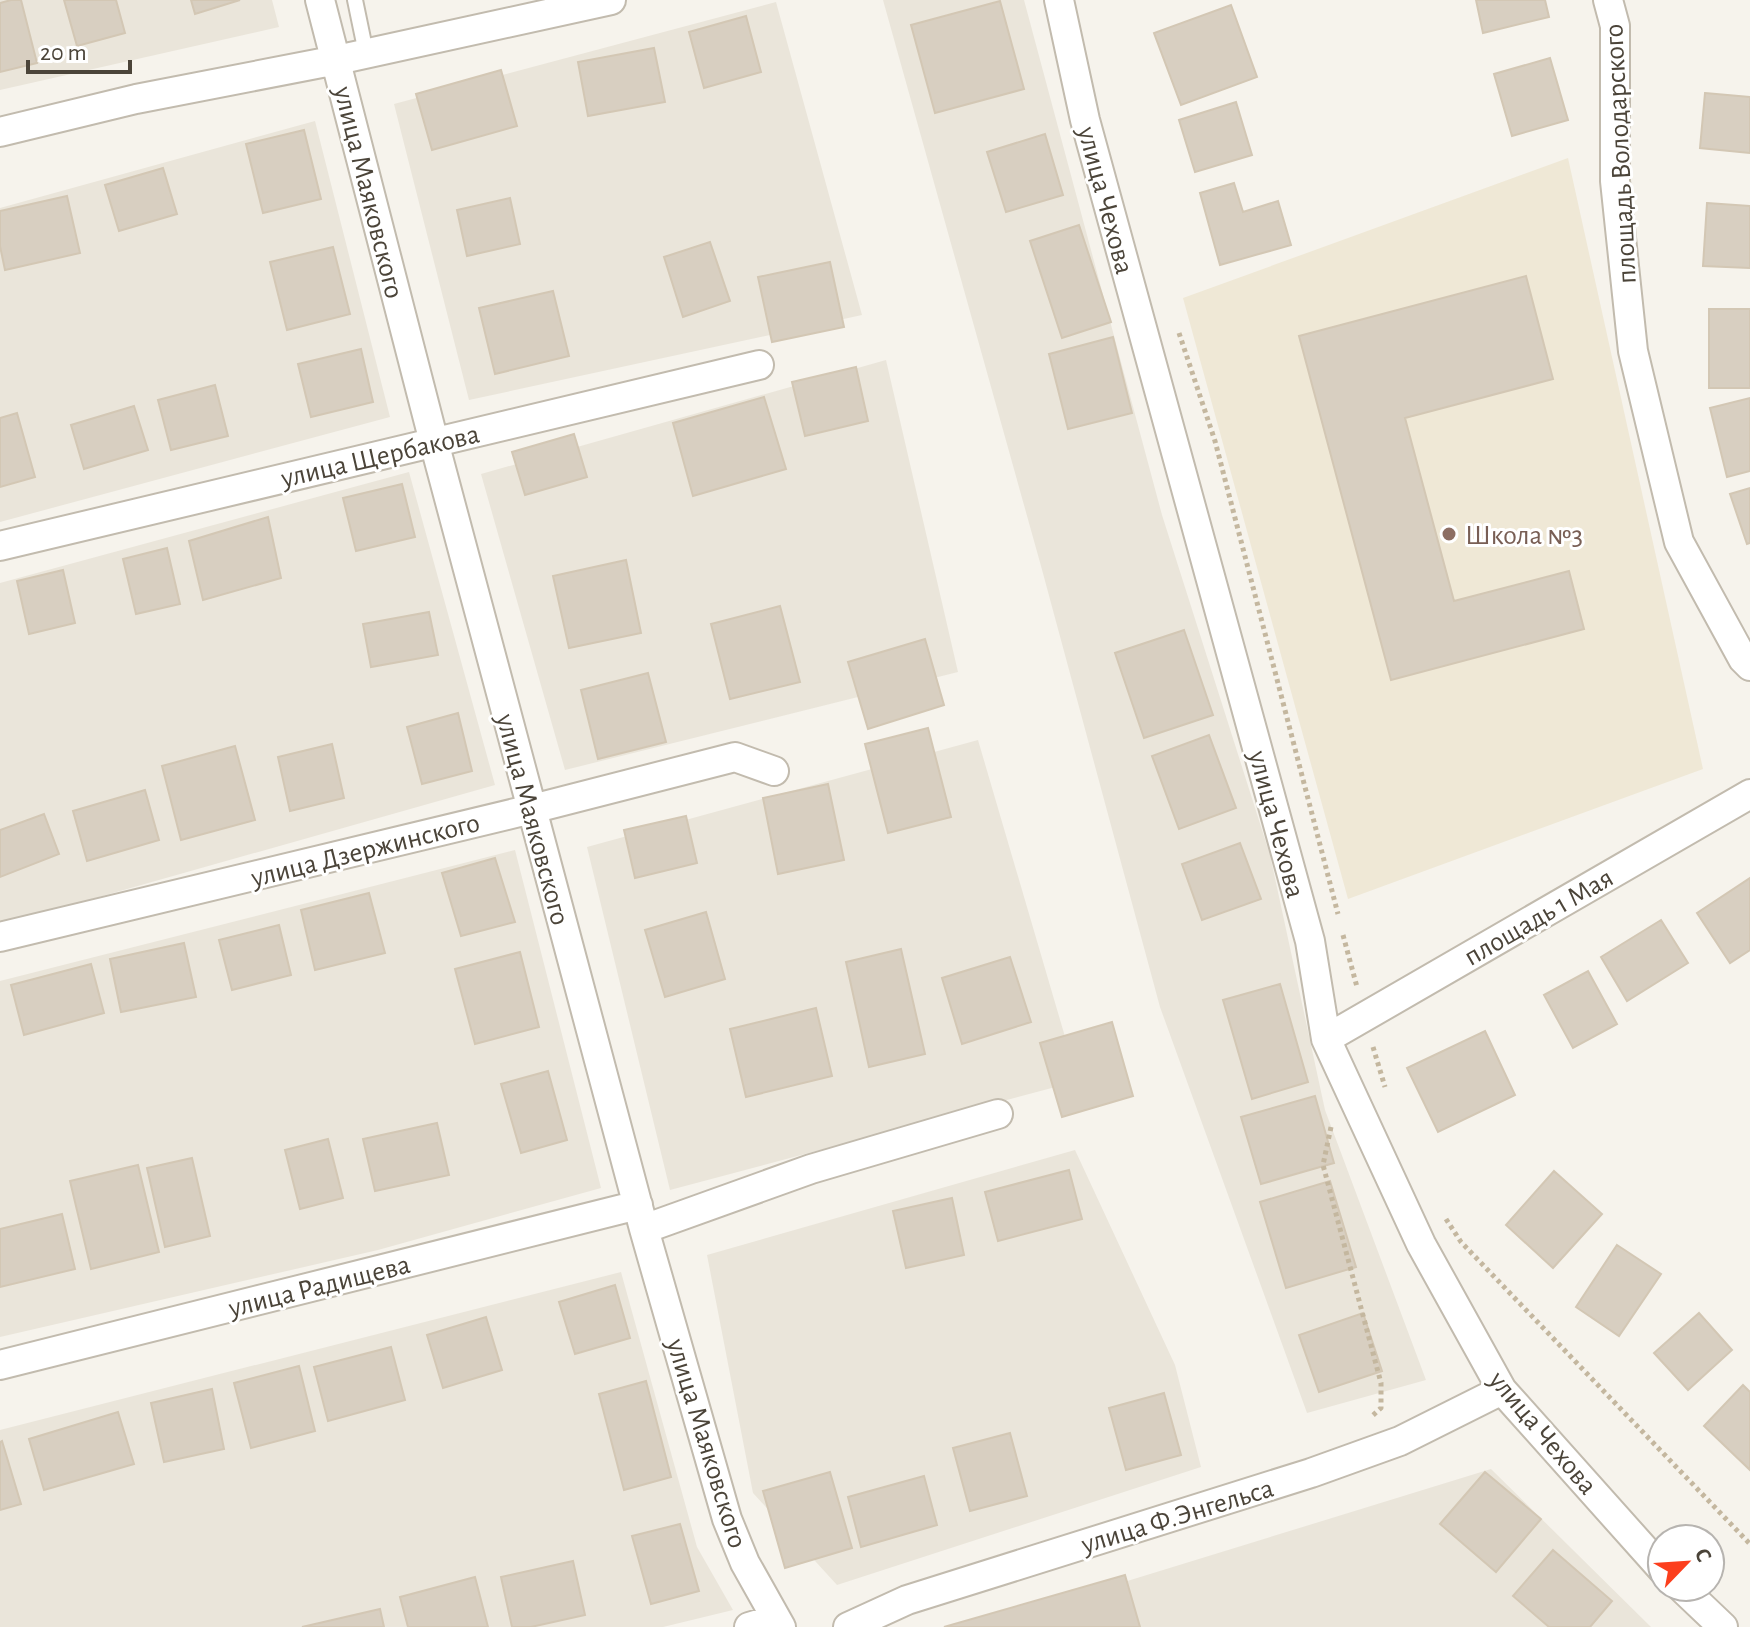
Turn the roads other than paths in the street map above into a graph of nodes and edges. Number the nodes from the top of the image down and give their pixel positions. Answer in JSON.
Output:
{"nodes":[{"id":1,"x":320,"y":0,"type":"edge"},
{"id":2,"x":355,"y":0,"type":"edge"},
{"id":3,"x":611,"y":0,"type":"edge"},
{"id":4,"x":1059,"y":0,"type":"edge"},
{"id":5,"x":1608,"y":0,"type":"edge"},
{"id":6,"x":366,"y":53,"type":"junction"},
{"id":7,"x":337,"y":60,"type":"junction"},
{"id":8,"x":0,"y":132,"type":"edge"},
{"id":9,"x":759,"y":365,"type":"dead end"},
{"id":10,"x":434,"y":442,"type":"junction"},
{"id":11,"x":0,"y":546,"type":"edge"},
{"id":12,"x":1750,"y":666,"type":"edge"},
{"id":13,"x":774,"y":771,"type":"dead end"},
{"id":14,"x":1750,"y":794,"type":"edge"},
{"id":15,"x":532,"y":809,"type":"junction"},
{"id":16,"x":0,"y":937,"type":"edge"},
{"id":17,"x":1326,"y":1039,"type":"junction"},
{"id":18,"x":998,"y":1114,"type":"dead end"},
{"id":19,"x":641,"y":1217,"type":"junction"},
{"id":20,"x":0,"y":1365,"type":"edge"},
{"id":21,"x":1502,"y":1390,"type":"junction"},
{"id":22,"x":1646,"y":1551,"type":"edge"},
{"id":23,"x":1698,"y":1603,"type":"edge"},
{"id":24,"x":768,"y":1624,"type":"edge"},
{"id":25,"x":848,"y":1627,"type":"edge"},
{"id":26,"x":1723,"y":1627,"type":"edge"}],
"edges":[{"from":1,"to":7,"type":"street","name":"улица Маяковского"},
{"from":2,"to":6,"type":"lane"},
{"from":3,"to":6,"type":"street"},
{"from":4,"to":17,"type":"street","name":"улица Чехова"},
{"from":5,"to":12,"type":"street","name":"площадь Володарского"},
{"from":6,"to":7,"type":"street"},
{"from":7,"to":8,"type":"street"},
{"from":7,"to":10,"type":"street","name":"улица Маяковского"},
{"from":9,"to":10,"type":"street","name":"улица Щербакова"},
{"from":10,"to":11,"type":"street","name":"улица Щербакова"},
{"from":10,"to":15,"type":"street","name":"улица Маяковского"},
{"from":13,"to":15,"type":"street","name":"улица Дзержинского"},
{"from":14,"to":17,"type":"street","name":"площадь 1 Мая"},
{"from":15,"to":16,"type":"street","name":"улица Дзержинского"},
{"from":15,"to":19,"type":"street","name":"улица Маяковского"},
{"from":17,"to":21,"type":"street","name":"улица Чехова"},
{"from":18,"to":19,"type":"street","name":"улица Радищева"},
{"from":19,"to":20,"type":"street","name":"улица Радищева"},
{"from":19,"to":24,"type":"street","name":"улица Маяковского"},
{"from":21,"to":22,"type":"street","name":"улица Чехова"},
{"from":21,"to":25,"type":"street","name":"улица Ф.Энгельса"},
{"from":23,"to":26,"type":"street"}]}
